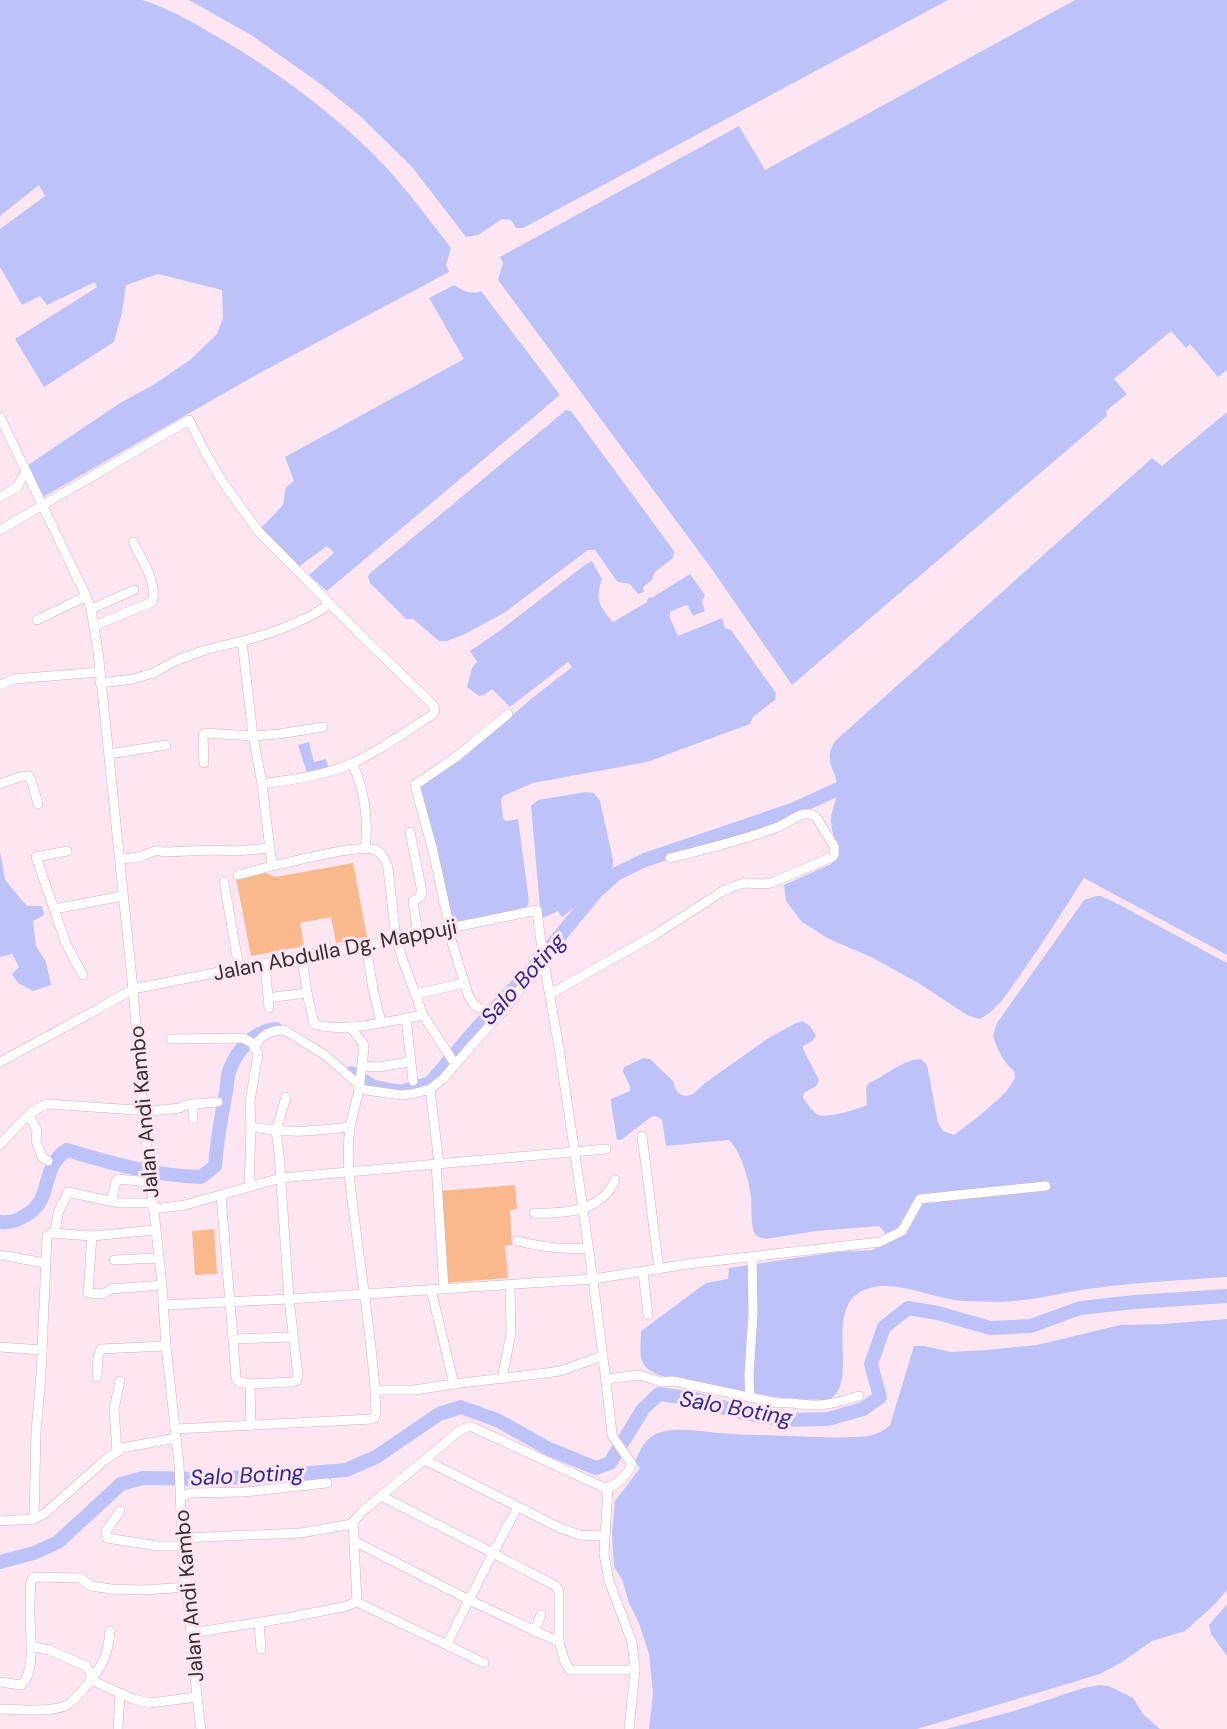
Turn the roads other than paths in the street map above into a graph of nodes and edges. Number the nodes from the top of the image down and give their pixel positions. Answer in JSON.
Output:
{"nodes":[{"id":1,"x":0,"y":417,"type":"edge"},
{"id":2,"x":27,"y":473,"type":"junction"},
{"id":3,"x":0,"y":497,"type":"edge"},
{"id":4,"x":43,"y":505,"type":"junction"},
{"id":5,"x":0,"y":530,"type":"edge"},
{"id":6,"x":133,"y":542,"type":"dead end"},
{"id":7,"x":134,"y":590,"type":"dead end"},
{"id":8,"x":86,"y":596,"type":"junction"},
{"id":9,"x":330,"y":604,"type":"junction"},
{"id":10,"x":91,"y":609,"type":"junction"},
{"id":11,"x":37,"y":620,"type":"dead end"},
{"id":12,"x":94,"y":626,"type":"junction"},
{"id":13,"x":242,"y":641,"type":"junction"},
{"id":14,"x":100,"y":672,"type":"junction"},
{"id":15,"x":100,"y":683,"type":"junction"},
{"id":16,"x":0,"y":685,"type":"edge"},
{"id":17,"x":508,"y":714,"type":"dead end"},
{"id":18,"x":323,"y":728,"type":"dead end"},
{"id":19,"x":254,"y":736,"type":"junction"},
{"id":20,"x":166,"y":746,"type":"dead end"},
{"id":21,"x":109,"y":754,"type":"junction"},
{"id":22,"x":204,"y":763,"type":"dead end"},
{"id":23,"x":352,"y":763,"type":"junction"},
{"id":24,"x":0,"y":784,"type":"edge"},
{"id":25,"x":262,"y":784,"type":"junction"},
{"id":26,"x":38,"y":804,"type":"dead end"},
{"id":27,"x":410,"y":832,"type":"dead end"},
{"id":28,"x":270,"y":848,"type":"junction"},
{"id":29,"x":365,"y":848,"type":"junction"},
{"id":30,"x":67,"y":851,"type":"dead end"},
{"id":31,"x":670,"y":858,"type":"dead end"},
{"id":32,"x":120,"y":860,"type":"junction"},
{"id":33,"x":272,"y":866,"type":"junction"},
{"id":34,"x":238,"y":875,"type":"dead end"},
{"id":35,"x":224,"y":882,"type":"dead end"},
{"id":36,"x":123,"y":896,"type":"junction"},
{"id":37,"x":54,"y":909,"type":"junction"},
{"id":38,"x":449,"y":929,"type":"junction"},
{"id":39,"x":418,"y":935,"type":"junction"},
{"id":40,"x":396,"y":939,"type":"junction"},
{"id":41,"x":366,"y":946,"type":"junction"},
{"id":42,"x":302,"y":958,"type":"junction"},
{"id":43,"x":265,"y":964,"type":"junction"},
{"id":44,"x":545,"y":965,"type":"junction"},
{"id":45,"x":239,"y":968,"type":"junction"},
{"id":46,"x":83,"y":975,"type":"dead end"},
{"id":47,"x":464,"y":983,"type":"junction"},
{"id":48,"x":133,"y":989,"type":"junction"},
{"id":49,"x":307,"y":993,"type":"junction"},
{"id":50,"x":416,"y":994,"type":"junction"},
{"id":51,"x":550,"y":994,"type":"junction"},
{"id":52,"x":274,"y":997,"type":"dead end"},
{"id":53,"x":269,"y":1008,"type":"dead end"},
{"id":54,"x":479,"y":1008,"type":"dead end"},
{"id":55,"x":423,"y":1015,"type":"junction"},
{"id":56,"x":406,"y":1018,"type":"junction"},
{"id":57,"x":381,"y":1022,"type":"junction"},
{"id":58,"x":350,"y":1027,"type":"junction"},
{"id":59,"x":171,"y":1039,"type":"dead end"},
{"id":60,"x":250,"y":1043,"type":"junction"},
{"id":61,"x":453,"y":1060,"type":"junction"},
{"id":62,"x":0,"y":1062,"type":"edge"},
{"id":63,"x":410,"y":1062,"type":"junction"},
{"id":64,"x":361,"y":1069,"type":"junction"},
{"id":65,"x":413,"y":1081,"type":"dead end"},
{"id":66,"x":359,"y":1085,"type":"junction"},
{"id":67,"x":430,"y":1089,"type":"junction"},
{"id":68,"x":286,"y":1097,"type":"dead end"},
{"id":69,"x":218,"y":1102,"type":"dead end"},
{"id":70,"x":193,"y":1104,"type":"junction"},
{"id":71,"x":143,"y":1110,"type":"junction"},
{"id":72,"x":29,"y":1116,"type":"junction"},
{"id":73,"x":193,"y":1119,"type":"dead end"},
{"id":74,"x":350,"y":1126,"type":"junction"},
{"id":75,"x":251,"y":1127,"type":"junction"},
{"id":76,"x":276,"y":1131,"type":"junction"},
{"id":77,"x":642,"y":1136,"type":"dead end"},
{"id":78,"x":0,"y":1145,"type":"edge"},
{"id":79,"x":606,"y":1149,"type":"dead end"},
{"id":80,"x":574,"y":1153,"type":"junction"},
{"id":81,"x":48,"y":1161,"type":"dead end"},
{"id":82,"x":437,"y":1164,"type":"junction"},
{"id":83,"x":349,"y":1173,"type":"junction"},
{"id":84,"x":150,"y":1177,"type":"junction"},
{"id":85,"x":281,"y":1178,"type":"junction"},
{"id":86,"x":615,"y":1180,"type":"dead end"},
{"id":87,"x":249,"y":1186,"type":"junction"},
{"id":88,"x":1046,"y":1186,"type":"dead end"},
{"id":89,"x":221,"y":1196,"type":"junction"},
{"id":90,"x":111,"y":1202,"type":"junction"},
{"id":91,"x":153,"y":1206,"type":"junction"},
{"id":92,"x":582,"y":1209,"type":"junction"},
{"id":93,"x":534,"y":1213,"type":"dead end"},
{"id":94,"x":155,"y":1230,"type":"junction"},
{"id":95,"x":56,"y":1233,"type":"junction"},
{"id":96,"x":92,"y":1236,"type":"junction"},
{"id":97,"x":517,"y":1241,"type":"dead end"},
{"id":98,"x":588,"y":1248,"type":"junction"},
{"id":99,"x":0,"y":1255,"type":"edge"},
{"id":100,"x":752,"y":1257,"type":"junction"},
{"id":101,"x":159,"y":1258,"type":"junction"},
{"id":102,"x":114,"y":1260,"type":"dead end"},
{"id":103,"x":45,"y":1263,"type":"junction"},
{"id":104,"x":658,"y":1269,"type":"junction"},
{"id":105,"x":642,"y":1272,"type":"junction"},
{"id":106,"x":593,"y":1279,"type":"junction"},
{"id":107,"x":162,"y":1285,"type":"junction"},
{"id":108,"x":510,"y":1285,"type":"junction"},
{"id":109,"x":444,"y":1289,"type":"junction"},
{"id":110,"x":431,"y":1290,"type":"junction"},
{"id":111,"x":364,"y":1294,"type":"junction"},
{"id":112,"x":290,"y":1299,"type":"junction"},
{"id":113,"x":230,"y":1302,"type":"junction"},
{"id":114,"x":164,"y":1305,"type":"junction"},
{"id":115,"x":648,"y":1315,"type":"dead end"},
{"id":116,"x":293,"y":1338,"type":"junction"},
{"id":117,"x":233,"y":1339,"type":"junction"},
{"id":118,"x":166,"y":1346,"type":"junction"},
{"id":119,"x":0,"y":1347,"type":"edge"},
{"id":120,"x":42,"y":1350,"type":"junction"},
{"id":121,"x":602,"y":1356,"type":"junction"},
{"id":122,"x":97,"y":1377,"type":"dead end"},
{"id":123,"x":502,"y":1379,"type":"junction"},
{"id":124,"x":605,"y":1379,"type":"junction"},
{"id":125,"x":120,"y":1381,"type":"dead end"},
{"id":126,"x":250,"y":1384,"type":"junction"},
{"id":127,"x":454,"y":1384,"type":"junction"},
{"id":128,"x":375,"y":1390,"type":"junction"},
{"id":129,"x":859,"y":1396,"type":"dead end"},
{"id":130,"x":750,"y":1398,"type":"junction"},
{"id":131,"x":251,"y":1425,"type":"junction"},
{"id":132,"x":176,"y":1433,"type":"junction"},
{"id":133,"x":117,"y":1452,"type":"junction"},
{"id":134,"x":425,"y":1460,"type":"junction"},
{"id":135,"x":327,"y":1484,"type":"dead end"},
{"id":136,"x":608,"y":1488,"type":"junction"},
{"id":137,"x":181,"y":1494,"type":"junction"},
{"id":138,"x":381,"y":1496,"type":"junction"},
{"id":139,"x":517,"y":1508,"type":"junction"},
{"id":140,"x":120,"y":1511,"type":"dead end"},
{"id":141,"x":34,"y":1519,"type":"junction"},
{"id":142,"x":0,"y":1521,"type":"edge"},
{"id":143,"x":352,"y":1524,"type":"junction"},
{"id":144,"x":604,"y":1536,"type":"junction"},
{"id":145,"x":354,"y":1541,"type":"junction"},
{"id":146,"x":183,"y":1542,"type":"junction"},
{"id":147,"x":493,"y":1553,"type":"junction"},
{"id":148,"x":188,"y":1587,"type":"junction"},
{"id":149,"x":469,"y":1600,"type":"junction"},
{"id":150,"x":357,"y":1602,"type":"junction"},
{"id":151,"x":541,"y":1615,"type":"dead end"},
{"id":152,"x":259,"y":1623,"type":"junction"},
{"id":153,"x":110,"y":1630,"type":"dead end"},
{"id":154,"x":534,"y":1632,"type":"junction"},
{"id":155,"x":192,"y":1633,"type":"junction"},
{"id":156,"x":559,"y":1642,"type":"junction"},
{"id":157,"x":447,"y":1644,"type":"junction"},
{"id":158,"x":31,"y":1646,"type":"junction"},
{"id":159,"x":261,"y":1648,"type":"dead end"},
{"id":160,"x":484,"y":1663,"type":"dead end"},
{"id":161,"x":635,"y":1670,"type":"junction"},
{"id":162,"x":90,"y":1680,"type":"junction"},
{"id":163,"x":0,"y":1682,"type":"edge"},
{"id":164,"x":120,"y":1694,"type":"junction"},
{"id":165,"x":197,"y":1697,"type":"junction"},
{"id":166,"x":0,"y":1709,"type":"edge"},
{"id":167,"x":118,"y":1729,"type":"edge"},
{"id":168,"x":201,"y":1729,"type":"edge"},
{"id":169,"x":629,"y":1729,"type":"edge"}],
"edges":[{"from":1,"to":2,"type":"street","name":"Jalan Andi Kambo"},
{"from":2,"to":3,"type":"street"},
{"from":2,"to":4,"type":"street","name":"Jalan Andi Kambo"},
{"from":4,"to":5,"type":"street"},
{"from":4,"to":8,"type":"street","name":"Jalan Andi Kambo"},
{"from":4,"to":9,"type":"street"},
{"from":6,"to":12,"type":"street"},
{"from":7,"to":10,"type":"street"},
{"from":8,"to":10,"type":"street","name":"Jalan Andi Kambo"},
{"from":8,"to":11,"type":"street"},
{"from":9,"to":13,"type":"street"},
{"from":9,"to":23,"type":"street"},
{"from":10,"to":12,"type":"street","name":"Jalan Andi Kambo"},
{"from":12,"to":14,"type":"street","name":"Jalan Andi Kambo"},
{"from":13,"to":15,"type":"street"},
{"from":13,"to":19,"type":"street"},
{"from":14,"to":15,"type":"street","name":"Jalan Andi Kambo"},
{"from":14,"to":16,"type":"street"},
{"from":15,"to":21,"type":"street","name":"Jalan Andi Kambo"},
{"from":17,"to":38,"type":"street"},
{"from":18,"to":19,"type":"street"},
{"from":19,"to":22,"type":"street"},
{"from":19,"to":25,"type":"street"},
{"from":20,"to":21,"type":"street"},
{"from":21,"to":32,"type":"street","name":"Jalan Andi Kambo"},
{"from":23,"to":25,"type":"street"},
{"from":23,"to":29,"type":"street"},
{"from":24,"to":26,"type":"street"},
{"from":25,"to":28,"type":"street"},
{"from":27,"to":39,"type":"street"},
{"from":28,"to":32,"type":"street"},
{"from":28,"to":33,"type":"street"},
{"from":29,"to":33,"type":"street"},
{"from":29,"to":40,"type":"street"},
{"from":30,"to":37,"type":"street"},
{"from":31,"to":51,"type":"street"},
{"from":32,"to":36,"type":"street","name":"Jalan Andi Kambo"},
{"from":33,"to":34,"type":"street"},
{"from":35,"to":45,"type":"street"},
{"from":36,"to":37,"type":"street"},
{"from":36,"to":48,"type":"street","name":"Jalan Andi Kambo"},
{"from":37,"to":46,"type":"street"},
{"from":38,"to":39,"type":"street","name":"Jalan Abdulla Dg. Mappuji"},
{"from":38,"to":44,"type":"street","name":"Jalan Abdulla Dg. Mappuji"},
{"from":38,"to":47,"type":"street"},
{"from":39,"to":40,"type":"street","name":"Jalan Abdulla Dg. Mappuji"},
{"from":40,"to":41,"type":"street","name":"Jalan Abdulla Dg. Mappuji"},
{"from":40,"to":50,"type":"street"},
{"from":41,"to":42,"type":"street","name":"Jalan Abdulla Dg. Mappuji"},
{"from":41,"to":57,"type":"street"},
{"from":42,"to":43,"type":"street","name":"Jalan Abdulla Dg. Mappuji"},
{"from":42,"to":49,"type":"street"},
{"from":43,"to":45,"type":"street","name":"Jalan Abdulla Dg. Mappuji"},
{"from":43,"to":53,"type":"street"},
{"from":44,"to":51,"type":"street"},
{"from":44,"to":61,"type":"street"},
{"from":45,"to":48,"type":"street","name":"Jalan Abdulla Dg. Mappuji"},
{"from":47,"to":50,"type":"street"},
{"from":47,"to":54,"type":"street"},
{"from":48,"to":62,"type":"street","name":"Jalan Abdulla Dg. Mappuji"},
{"from":48,"to":71,"type":"street","name":"Jalan Andi Kambo"},
{"from":49,"to":52,"type":"street"},
{"from":49,"to":58,"type":"street"},
{"from":50,"to":55,"type":"street"},
{"from":51,"to":80,"type":"street"},
{"from":55,"to":56,"type":"street"},
{"from":55,"to":61,"type":"street"},
{"from":56,"to":57,"type":"street"},
{"from":56,"to":63,"type":"street"},
{"from":57,"to":58,"type":"street"},
{"from":58,"to":64,"type":"street"},
{"from":59,"to":60,"type":"street"},
{"from":60,"to":66,"type":"street"},
{"from":60,"to":75,"type":"street"},
{"from":61,"to":67,"type":"street"},
{"from":63,"to":64,"type":"street"},
{"from":63,"to":65,"type":"street"},
{"from":64,"to":66,"type":"street"},
{"from":66,"to":67,"type":"street"},
{"from":66,"to":74,"type":"street"},
{"from":67,"to":82,"type":"street"},
{"from":68,"to":76,"type":"street"},
{"from":69,"to":70,"type":"street"},
{"from":70,"to":71,"type":"street"},
{"from":70,"to":73,"type":"street"},
{"from":71,"to":72,"type":"street"},
{"from":71,"to":84,"type":"street","name":"Jalan Andi Kambo"},
{"from":72,"to":78,"type":"street"},
{"from":72,"to":81,"type":"street"},
{"from":74,"to":76,"type":"street"},
{"from":74,"to":83,"type":"street"},
{"from":75,"to":76,"type":"street"},
{"from":75,"to":87,"type":"street"},
{"from":76,"to":85,"type":"street"},
{"from":77,"to":104,"type":"street"},
{"from":79,"to":80,"type":"street"},
{"from":80,"to":82,"type":"street"},
{"from":80,"to":92,"type":"street"},
{"from":82,"to":83,"type":"street"},
{"from":82,"to":109,"type":"street"},
{"from":83,"to":85,"type":"street"},
{"from":83,"to":111,"type":"street"},
{"from":84,"to":90,"type":"street"},
{"from":84,"to":91,"type":"street","name":"Jalan Andi Kambo"},
{"from":85,"to":87,"type":"street"},
{"from":85,"to":112,"type":"street"},
{"from":86,"to":92,"type":"street"},
{"from":87,"to":89,"type":"street"},
{"from":88,"to":100,"type":"street"},
{"from":89,"to":91,"type":"street"},
{"from":89,"to":113,"type":"street"},
{"from":90,"to":91,"type":"street"},
{"from":90,"to":95,"type":"street"},
{"from":91,"to":94,"type":"street","name":"Jalan Andi Kambo"},
{"from":92,"to":93,"type":"street"},
{"from":92,"to":98,"type":"street"},
{"from":94,"to":96,"type":"street"},
{"from":94,"to":101,"type":"street","name":"Jalan Andi Kambo"},
{"from":95,"to":96,"type":"street"},
{"from":95,"to":103,"type":"street"},
{"from":96,"to":107,"type":"street"},
{"from":97,"to":98,"type":"street"},
{"from":98,"to":106,"type":"street"},
{"from":99,"to":103,"type":"street"},
{"from":100,"to":104,"type":"street"},
{"from":100,"to":130,"type":"street"},
{"from":101,"to":102,"type":"street"},
{"from":101,"to":107,"type":"street","name":"Jalan Andi Kambo"},
{"from":103,"to":120,"type":"street"},
{"from":104,"to":105,"type":"street"},
{"from":105,"to":106,"type":"street"},
{"from":105,"to":115,"type":"street"},
{"from":106,"to":108,"type":"street"},
{"from":106,"to":121,"type":"street"},
{"from":107,"to":114,"type":"street","name":"Jalan Andi Kambo"},
{"from":108,"to":109,"type":"street"},
{"from":108,"to":123,"type":"street"},
{"from":109,"to":110,"type":"street"},
{"from":110,"to":111,"type":"street"},
{"from":110,"to":127,"type":"street"},
{"from":111,"to":112,"type":"street"},
{"from":111,"to":128,"type":"street"},
{"from":112,"to":113,"type":"street"},
{"from":112,"to":116,"type":"street"},
{"from":113,"to":114,"type":"street"},
{"from":113,"to":117,"type":"street"},
{"from":114,"to":118,"type":"street","name":"Jalan Andi Kambo"},
{"from":116,"to":117,"type":"street"},
{"from":116,"to":126,"type":"street"},
{"from":117,"to":126,"type":"street"},
{"from":118,"to":122,"type":"street"},
{"from":118,"to":132,"type":"street","name":"Jalan Andi Kambo"},
{"from":119,"to":120,"type":"street"},
{"from":120,"to":141,"type":"street"},
{"from":121,"to":123,"type":"street"},
{"from":121,"to":124,"type":"street"},
{"from":123,"to":127,"type":"street"},
{"from":124,"to":130,"type":"street"},
{"from":124,"to":136,"type":"street"},
{"from":125,"to":133,"type":"street"},
{"from":126,"to":131,"type":"street"},
{"from":127,"to":128,"type":"street"},
{"from":128,"to":131,"type":"street"},
{"from":129,"to":130,"type":"street"},
{"from":131,"to":132,"type":"street"},
{"from":132,"to":133,"type":"street"},
{"from":132,"to":137,"type":"street","name":"Jalan Andi Kambo"},
{"from":133,"to":141,"type":"street"},
{"from":134,"to":136,"type":"street"},
{"from":134,"to":138,"type":"street"},
{"from":134,"to":139,"type":"street"},
{"from":135,"to":137,"type":"street"},
{"from":136,"to":144,"type":"street"},
{"from":137,"to":146,"type":"street","name":"Jalan Andi Kambo"},
{"from":138,"to":143,"type":"street"},
{"from":138,"to":147,"type":"street"},
{"from":139,"to":144,"type":"street"},
{"from":139,"to":147,"type":"street"},
{"from":140,"to":146,"type":"street"},
{"from":141,"to":142,"type":"street"},
{"from":143,"to":145,"type":"street"},
{"from":143,"to":146,"type":"street"},
{"from":144,"to":161,"type":"street"},
{"from":145,"to":149,"type":"street"},
{"from":145,"to":150,"type":"street"},
{"from":146,"to":148,"type":"street","name":"Jalan Andi Kambo"},
{"from":147,"to":149,"type":"street"},
{"from":147,"to":156,"type":"street"},
{"from":148,"to":155,"type":"street","name":"Jalan Andi Kambo"},
{"from":148,"to":158,"type":"street"},
{"from":149,"to":154,"type":"street"},
{"from":149,"to":157,"type":"street"},
{"from":150,"to":152,"type":"street"},
{"from":150,"to":157,"type":"street"},
{"from":151,"to":154,"type":"street"},
{"from":152,"to":155,"type":"street"},
{"from":152,"to":159,"type":"street"},
{"from":153,"to":162,"type":"street"},
{"from":154,"to":156,"type":"street"},
{"from":155,"to":165,"type":"street","name":"Jalan Andi Kambo"},
{"from":156,"to":161,"type":"street"},
{"from":157,"to":160,"type":"street"},
{"from":158,"to":162,"type":"street"},
{"from":158,"to":163,"type":"street"},
{"from":161,"to":169,"type":"street"},
{"from":162,"to":164,"type":"street"},
{"from":162,"to":166,"type":"street"},
{"from":164,"to":165,"type":"street"},
{"from":164,"to":167,"type":"street"},
{"from":165,"to":168,"type":"street","name":"Jalan Andi Kambo"}]}
